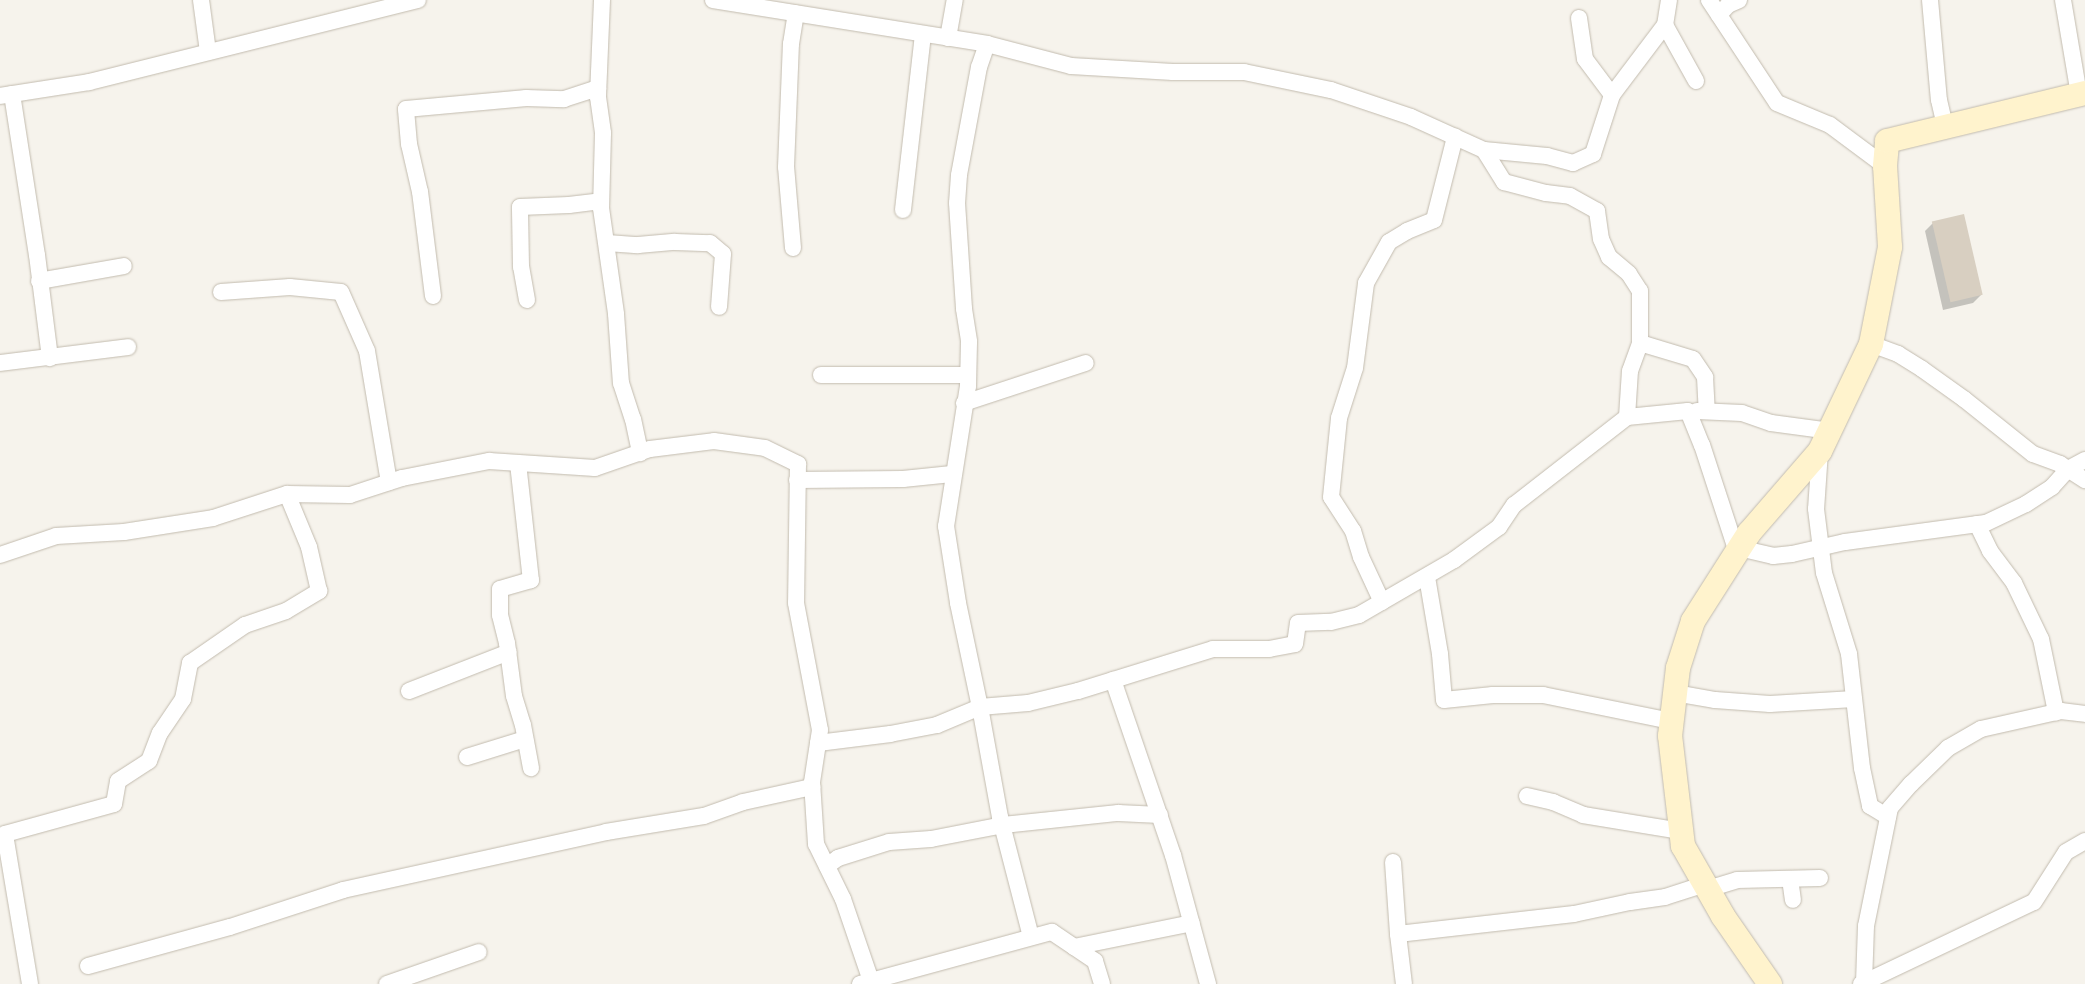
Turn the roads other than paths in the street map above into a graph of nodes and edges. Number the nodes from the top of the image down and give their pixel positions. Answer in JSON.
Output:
{"nodes":[{"id":1,"x":201,"y":0,"type":"edge"},
{"id":2,"x":418,"y":0,"type":"edge"},
{"id":3,"x":602,"y":0,"type":"edge"},
{"id":4,"x":713,"y":0,"type":"edge"},
{"id":5,"x":955,"y":0,"type":"edge"},
{"id":6,"x":1669,"y":0,"type":"edge"},
{"id":7,"x":1709,"y":0,"type":"edge"},
{"id":8,"x":1739,"y":0,"type":"edge"},
{"id":9,"x":1930,"y":0,"type":"edge"},
{"id":10,"x":2063,"y":0,"type":"edge"},
{"id":11,"x":796,"y":13,"type":"junction"},
{"id":12,"x":1718,"y":15,"type":"junction"},
{"id":13,"x":1579,"y":18,"type":"dead end"},
{"id":14,"x":1665,"y":25,"type":"junction"},
{"id":15,"x":922,"y":34,"type":"junction"},
{"id":16,"x":948,"y":38,"type":"junction"},
{"id":17,"x":987,"y":44,"type":"junction"},
{"id":18,"x":208,"y":52,"type":"junction"},
{"id":19,"x":1696,"y":81,"type":"dead end"},
{"id":20,"x":598,"y":88,"type":"junction"},
{"id":21,"x":2082,"y":94,"type":"edge"},
{"id":22,"x":6,"y":95,"type":"edge"},
{"id":23,"x":1612,"y":96,"type":"junction"},
{"id":24,"x":1945,"y":127,"type":"junction"},
{"id":25,"x":1455,"y":137,"type":"junction"},
{"id":26,"x":1484,"y":150,"type":"junction"},
{"id":27,"x":1886,"y":166,"type":"junction"},
{"id":28,"x":601,"y":201,"type":"junction"},
{"id":29,"x":903,"y":210,"type":"dead end"},
{"id":30,"x":607,"y":243,"type":"junction"},
{"id":31,"x":792,"y":248,"type":"dead end"},
{"id":32,"x":124,"y":266,"type":"dead end"},
{"id":33,"x":39,"y":281,"type":"junction"},
{"id":34,"x":221,"y":292,"type":"dead end"},
{"id":35,"x":433,"y":296,"type":"dead end"},
{"id":36,"x":527,"y":300,"type":"dead end"},
{"id":37,"x":719,"y":307,"type":"dead end"},
{"id":38,"x":1640,"y":343,"type":"junction"},
{"id":39,"x":1871,"y":344,"type":"junction"},
{"id":40,"x":128,"y":347,"type":"dead end"},
{"id":41,"x":50,"y":358,"type":"junction"},
{"id":42,"x":0,"y":363,"type":"edge"},
{"id":43,"x":1086,"y":363,"type":"dead end"},
{"id":44,"x":821,"y":375,"type":"dead end"},
{"id":45,"x":968,"y":375,"type":"junction"},
{"id":46,"x":964,"y":404,"type":"junction"},
{"id":47,"x":1706,"y":410,"type":"junction"},
{"id":48,"x":1688,"y":411,"type":"junction"},
{"id":49,"x":1627,"y":417,"type":"junction"},
{"id":50,"x":1825,"y":441,"type":"junction"},
{"id":51,"x":640,"y":453,"type":"junction"},
{"id":52,"x":2085,"y":460,"type":"edge"},
{"id":53,"x":518,"y":463,"type":"junction"},
{"id":54,"x":2068,"y":469,"type":"junction"},
{"id":55,"x":952,"y":474,"type":"junction"},
{"id":56,"x":797,"y":480,"type":"junction"},
{"id":57,"x":2085,"y":480,"type":"edge"},
{"id":58,"x":388,"y":482,"type":"junction"},
{"id":59,"x":287,"y":494,"type":"junction"},
{"id":60,"x":1977,"y":524,"type":"junction"},
{"id":61,"x":1821,"y":546,"type":"junction"},
{"id":62,"x":1738,"y":550,"type":"junction"},
{"id":63,"x":0,"y":555,"type":"edge"},
{"id":64,"x":1427,"y":577,"type":"junction"},
{"id":65,"x":1382,"y":602,"type":"junction"},
{"id":66,"x":509,"y":652,"type":"junction"},
{"id":67,"x":1114,"y":680,"type":"junction"},
{"id":68,"x":409,"y":690,"type":"dead end"},
{"id":69,"x":1675,"y":693,"type":"junction"},
{"id":70,"x":1854,"y":699,"type":"junction"},
{"id":71,"x":980,"y":707,"type":"junction"},
{"id":72,"x":2056,"y":712,"type":"junction"},
{"id":73,"x":2085,"y":714,"type":"edge"},
{"id":74,"x":1671,"y":721,"type":"junction"},
{"id":75,"x":525,"y":739,"type":"junction"},
{"id":76,"x":818,"y":743,"type":"junction"},
{"id":77,"x":467,"y":757,"type":"dead end"},
{"id":78,"x":531,"y":768,"type":"dead end"},
{"id":79,"x":812,"y":787,"type":"junction"},
{"id":80,"x":1527,"y":796,"type":"dead end"},
{"id":81,"x":1160,"y":815,"type":"junction"},
{"id":82,"x":1888,"y":818,"type":"junction"},
{"id":83,"x":1002,"y":824,"type":"junction"},
{"id":84,"x":1681,"y":831,"type":"junction"},
{"id":85,"x":2085,"y":841,"type":"edge"},
{"id":86,"x":1393,"y":862,"type":"dead end"},
{"id":87,"x":827,"y":866,"type":"junction"},
{"id":88,"x":1820,"y":878,"type":"dead end"},
{"id":89,"x":1790,"y":879,"type":"junction"},
{"id":90,"x":1706,"y":886,"type":"junction"},
{"id":91,"x":1792,"y":900,"type":"dead end"},
{"id":92,"x":1192,"y":923,"type":"junction"},
{"id":93,"x":1398,"y":934,"type":"junction"},
{"id":94,"x":1031,"y":938,"type":"junction"},
{"id":95,"x":1074,"y":947,"type":"junction"},
{"id":96,"x":479,"y":952,"type":"dead end"},
{"id":97,"x":88,"y":966,"type":"dead end"},
{"id":98,"x":866,"y":982,"type":"edge"},
{"id":99,"x":1863,"y":983,"type":"edge"},
{"id":100,"x":30,"y":984,"type":"edge"},
{"id":101,"x":387,"y":984,"type":"edge"},
{"id":102,"x":1102,"y":984,"type":"edge"},
{"id":103,"x":1208,"y":984,"type":"edge"},
{"id":104,"x":1404,"y":984,"type":"edge"},
{"id":105,"x":1770,"y":984,"type":"edge"}],
"edges":[{"from":1,"to":18,"type":"street"},
{"from":2,"to":18,"type":"street"},
{"from":3,"to":20,"type":"street"},
{"from":4,"to":11,"type":"street"},
{"from":5,"to":16,"type":"street"},
{"from":6,"to":14,"type":"street"},
{"from":7,"to":12,"type":"street"},
{"from":8,"to":12,"type":"street"},
{"from":9,"to":24,"type":"street"},
{"from":10,"to":21,"type":"street"},
{"from":11,"to":15,"type":"street"},
{"from":11,"to":31,"type":"street"},
{"from":12,"to":27,"type":"street"},
{"from":13,"to":23,"type":"street"},
{"from":14,"to":19,"type":"street"},
{"from":14,"to":23,"type":"street"},
{"from":15,"to":16,"type":"street"},
{"from":15,"to":29,"type":"street"},
{"from":16,"to":17,"type":"street"},
{"from":17,"to":25,"type":"street"},
{"from":17,"to":45,"type":"street"},
{"from":18,"to":22,"type":"street"},
{"from":20,"to":28,"type":"street"},
{"from":20,"to":35,"type":"street"},
{"from":21,"to":24,"type":"street"},
{"from":22,"to":33,"type":"street"},
{"from":23,"to":26,"type":"street"},
{"from":24,"to":27,"type":"street"},
{"from":25,"to":26,"type":"street"},
{"from":25,"to":65,"type":"street"},
{"from":26,"to":38,"type":"street"},
{"from":27,"to":39,"type":"street"},
{"from":28,"to":30,"type":"street"},
{"from":28,"to":36,"type":"street"},
{"from":30,"to":37,"type":"street"},
{"from":30,"to":51,"type":"street"},
{"from":32,"to":33,"type":"street"},
{"from":33,"to":41,"type":"street"},
{"from":34,"to":58,"type":"street"},
{"from":38,"to":47,"type":"street"},
{"from":38,"to":49,"type":"street"},
{"from":39,"to":50,"type":"street"},
{"from":39,"to":54,"type":"street"},
{"from":40,"to":41,"type":"street"},
{"from":41,"to":42,"type":"street"},
{"from":43,"to":46,"type":"street"},
{"from":44,"to":45,"type":"street"},
{"from":45,"to":46,"type":"street"},
{"from":46,"to":55,"type":"street"},
{"from":47,"to":48,"type":"street"},
{"from":47,"to":50,"type":"street"},
{"from":48,"to":49,"type":"street"},
{"from":48,"to":62,"type":"street"},
{"from":49,"to":64,"type":"street"},
{"from":50,"to":61,"type":"street"},
{"from":50,"to":62,"type":"street"},
{"from":51,"to":53,"type":"street"},
{"from":51,"to":56,"type":"street"},
{"from":52,"to":54,"type":"street"},
{"from":53,"to":58,"type":"street"},
{"from":53,"to":66,"type":"street"},
{"from":54,"to":57,"type":"street"},
{"from":54,"to":60,"type":"street"},
{"from":55,"to":56,"type":"street"},
{"from":55,"to":71,"type":"street"},
{"from":56,"to":76,"type":"street"},
{"from":58,"to":59,"type":"street"},
{"from":59,"to":63,"type":"street"},
{"from":59,"to":100,"type":"street"},
{"from":60,"to":61,"type":"street"},
{"from":60,"to":72,"type":"street"},
{"from":61,"to":62,"type":"street"},
{"from":61,"to":70,"type":"street"},
{"from":62,"to":69,"type":"street"},
{"from":64,"to":65,"type":"street"},
{"from":64,"to":74,"type":"street"},
{"from":65,"to":67,"type":"street"},
{"from":66,"to":68,"type":"street"},
{"from":66,"to":75,"type":"street"},
{"from":67,"to":71,"type":"street"},
{"from":67,"to":81,"type":"street"},
{"from":69,"to":70,"type":"street"},
{"from":69,"to":74,"type":"street"},
{"from":70,"to":82,"type":"street"},
{"from":71,"to":76,"type":"street"},
{"from":71,"to":83,"type":"street"},
{"from":72,"to":73,"type":"street"},
{"from":72,"to":82,"type":"street"},
{"from":74,"to":84,"type":"street"},
{"from":75,"to":77,"type":"street"},
{"from":75,"to":78,"type":"street"},
{"from":76,"to":79,"type":"street"},
{"from":79,"to":87,"type":"street"},
{"from":79,"to":97,"type":"street"},
{"from":80,"to":84,"type":"street"},
{"from":81,"to":83,"type":"street"},
{"from":81,"to":92,"type":"street"},
{"from":82,"to":99,"type":"street"},
{"from":83,"to":87,"type":"street"},
{"from":83,"to":94,"type":"street"},
{"from":84,"to":90,"type":"street"},
{"from":85,"to":99,"type":"street"},
{"from":86,"to":93,"type":"street"},
{"from":87,"to":98,"type":"street"},
{"from":88,"to":89,"type":"street"},
{"from":89,"to":90,"type":"street"},
{"from":89,"to":91,"type":"street"},
{"from":90,"to":93,"type":"street"},
{"from":90,"to":105,"type":"street"},
{"from":92,"to":95,"type":"street"},
{"from":92,"to":103,"type":"street"},
{"from":93,"to":104,"type":"street"},
{"from":94,"to":95,"type":"street"},
{"from":94,"to":98,"type":"street"},
{"from":95,"to":102,"type":"street"},
{"from":96,"to":101,"type":"street"}]}
